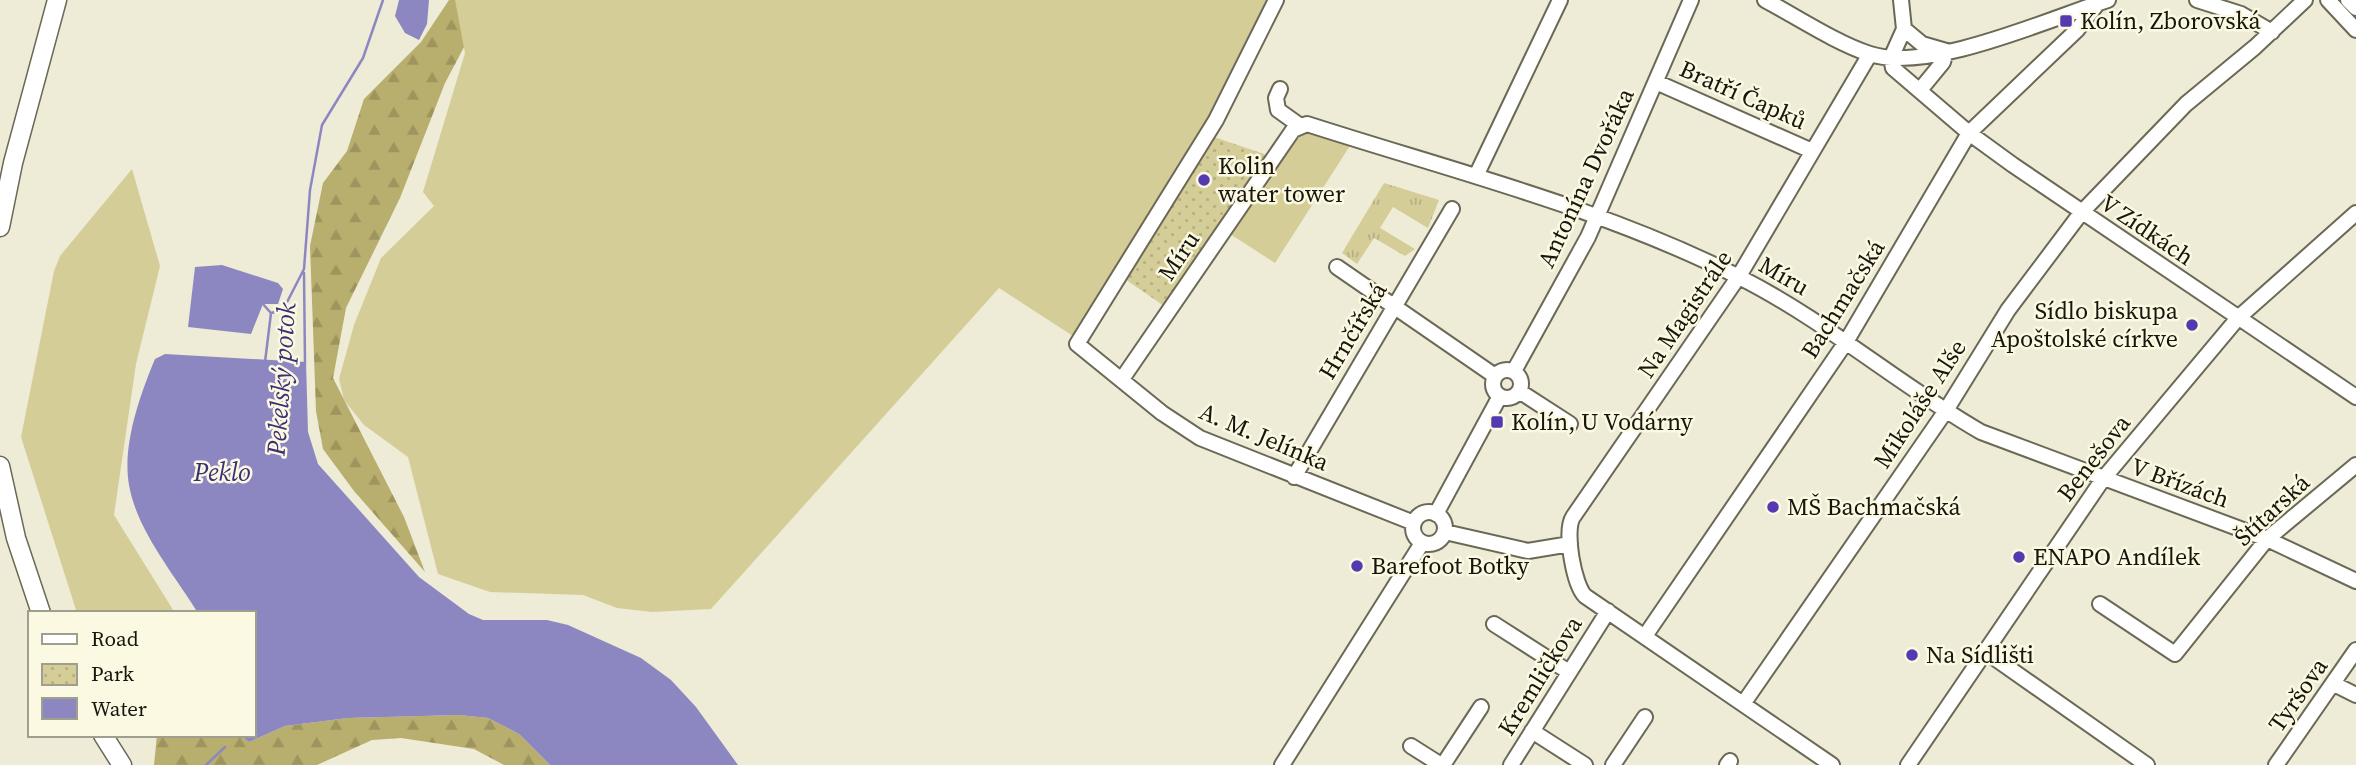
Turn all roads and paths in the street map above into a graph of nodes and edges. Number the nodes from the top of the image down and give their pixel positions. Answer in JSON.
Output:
{"nodes":[{"id":1,"x":57,"y":0,"type":"edge"},
{"id":2,"x":1276,"y":0,"type":"edge"},
{"id":3,"x":1560,"y":0,"type":"edge"},
{"id":4,"x":1691,"y":0,"type":"edge"},
{"id":5,"x":1765,"y":0,"type":"edge"},
{"id":6,"x":1901,"y":0,"type":"edge"},
{"id":7,"x":2197,"y":0,"type":"edge"},
{"id":8,"x":2305,"y":0,"type":"edge"},
{"id":9,"x":2328,"y":0,"type":"edge"},
{"id":10,"x":2348,"y":0,"type":"edge"},
{"id":11,"x":2103,"y":2,"type":"edge"},
{"id":12,"x":1783,"y":4,"type":"edge"},
{"id":13,"x":2356,"y":8,"type":"edge"},
{"id":14,"x":1903,"y":29,"type":"junction"},
{"id":15,"x":2356,"y":30,"type":"edge"},
{"id":16,"x":2272,"y":32,"type":"junction"},
{"id":17,"x":1946,"y":51,"type":"junction"},
{"id":18,"x":1870,"y":54,"type":"junction"},
{"id":19,"x":1891,"y":58,"type":"junction"},
{"id":20,"x":1656,"y":82,"type":"junction"},
{"id":21,"x":1280,"y":89,"type":"dead end"},
{"id":22,"x":1920,"y":90,"type":"junction"},
{"id":23,"x":1299,"y":125,"type":"junction"},
{"id":24,"x":1969,"y":133,"type":"junction"},
{"id":25,"x":1812,"y":151,"type":"junction"},
{"id":26,"x":1476,"y":176,"type":"junction"},
{"id":27,"x":1452,"y":209,"type":"dead end"},
{"id":28,"x":2081,"y":212,"type":"junction"},
{"id":29,"x":2356,"y":213,"type":"edge"},
{"id":30,"x":1598,"y":215,"type":"junction"},
{"id":31,"x":0,"y":228,"type":"edge"},
{"id":32,"x":1337,"y":267,"type":"dead end"},
{"id":33,"x":1739,"y":276,"type":"junction"},
{"id":34,"x":1394,"y":306,"type":"junction"},
{"id":35,"x":2238,"y":318,"type":"junction"},
{"id":36,"x":1846,"y":342,"type":"junction"},
{"id":37,"x":1514,"y":371,"type":"junction"},
{"id":38,"x":1495,"y":376,"type":"junction"},
{"id":39,"x":1122,"y":379,"type":"junction"},
{"id":40,"x":1519,"y":391,"type":"junction"},
{"id":41,"x":1500,"y":396,"type":"junction"},
{"id":42,"x":2356,"y":397,"type":"edge"},
{"id":43,"x":1945,"y":412,"type":"junction"},
{"id":44,"x":1570,"y":424,"type":"dead end"},
{"id":45,"x":2356,"y":465,"type":"edge"},
{"id":46,"x":0,"y":466,"type":"edge"},
{"id":47,"x":1294,"y":477,"type":"junction"},
{"id":48,"x":2103,"y":479,"type":"junction"},
{"id":49,"x":1436,"y":514,"type":"junction"},
{"id":50,"x":1414,"y":523,"type":"junction"},
{"id":51,"x":1445,"y":532,"type":"junction"},
{"id":52,"x":2267,"y":539,"type":"junction"},
{"id":53,"x":1422,"y":543,"type":"junction"},
{"id":54,"x":1570,"y":544,"type":"junction"},
{"id":55,"x":2356,"y":581,"type":"edge"},
{"id":56,"x":2100,"y":604,"type":"dead end"},
{"id":57,"x":40,"y":611,"type":"edge"},
{"id":58,"x":1608,"y":611,"type":"junction"},
{"id":59,"x":1494,"y":624,"type":"dead end"},
{"id":60,"x":1645,"y":636,"type":"junction"},
{"id":61,"x":2356,"y":650,"type":"edge"},
{"id":62,"x":1986,"y":652,"type":"junction"},
{"id":63,"x":1569,"y":672,"type":"junction"},
{"id":64,"x":2334,"y":684,"type":"junction"},
{"id":65,"x":2356,"y":695,"type":"edge"},
{"id":66,"x":1743,"y":704,"type":"junction"},
{"id":67,"x":1480,"y":707,"type":"dead end"},
{"id":68,"x":1645,"y":717,"type":"dead end"},
{"id":69,"x":1532,"y":732,"type":"junction"},
{"id":70,"x":104,"y":737,"type":"edge"},
{"id":71,"x":1411,"y":746,"type":"dead end"},
{"id":72,"x":122,"y":765,"type":"edge"},
{"id":73,"x":1282,"y":765,"type":"edge"},
{"id":74,"x":1442,"y":765,"type":"edge"},
{"id":75,"x":1511,"y":765,"type":"edge"},
{"id":76,"x":1585,"y":765,"type":"edge"},
{"id":77,"x":1613,"y":765,"type":"edge"},
{"id":78,"x":1832,"y":765,"type":"edge"},
{"id":79,"x":1908,"y":765,"type":"edge"},
{"id":80,"x":2147,"y":765,"type":"edge"},
{"id":81,"x":2276,"y":765,"type":"edge"}],
"edges":[{"from":1,"to":31,"type":"main road"},
{"from":2,"to":39,"type":"street","name":"A. M. Jelínka"},
{"from":3,"to":26,"type":"street"},
{"from":4,"to":20,"type":"street","name":"Antonína Dvořáka"},
{"from":5,"to":12,"type":"street"},
{"from":6,"to":14,"type":"street"},
{"from":7,"to":16,"type":"street"},
{"from":8,"to":16,"type":"street","name":"Mikoláše Alše"},
{"from":9,"to":15,"type":"street"},
{"from":10,"to":13,"type":"street"},
{"from":11,"to":17,"type":"street"},
{"from":11,"to":24,"type":"street","name":"Bachmačská"},
{"from":12,"to":18,"type":"street"},
{"from":14,"to":17,"type":"street"},
{"from":14,"to":19,"type":"street"},
{"from":16,"to":28,"type":"street","name":"Mikoláše Alše"},
{"from":17,"to":19,"type":"street"},
{"from":17,"to":22,"type":"street"},
{"from":18,"to":19,"type":"street"},
{"from":18,"to":25,"type":"street","name":"Na Magistrále"},
{"from":19,"to":22,"type":"street","name":"V Zídkách"},
{"from":20,"to":25,"type":"street","name":"Bratří Čapků"},
{"from":20,"to":30,"type":"street","name":"Antonína Dvořáka"},
{"from":21,"to":23,"type":"street"},
{"from":22,"to":24,"type":"street","name":"V Zídkách"},
{"from":23,"to":26,"type":"street","name":"Míru"},
{"from":23,"to":39,"type":"street","name":"Míru"},
{"from":24,"to":28,"type":"street","name":"V Zídkách"},
{"from":24,"to":36,"type":"street","name":"Bachmačská"},
{"from":25,"to":33,"type":"street","name":"Na Magistrále"},
{"from":26,"to":30,"type":"street","name":"Míru"},
{"from":27,"to":34,"type":"street","name":"Hrnčířská"},
{"from":28,"to":35,"type":"street","name":"V Zídkách"},
{"from":28,"to":43,"type":"street","name":"Mikoláše Alše"},
{"from":29,"to":35,"type":"street","name":"Benešova"},
{"from":30,"to":33,"type":"street","name":"Míru"},
{"from":30,"to":37,"type":"street","name":"Antonína Dvořáka"},
{"from":32,"to":34,"type":"street"},
{"from":33,"to":36,"type":"street","name":"Míru"},
{"from":33,"to":54,"type":"street","name":"Na Magistrále"},
{"from":34,"to":38,"type":"street"},
{"from":34,"to":47,"type":"street","name":"Hrnčířská"},
{"from":35,"to":42,"type":"street","name":"V Zídkách"},
{"from":35,"to":48,"type":"street","name":"Benešova"},
{"from":36,"to":43,"type":"street","name":"Míru"},
{"from":36,"to":60,"type":"street","name":"Bachmačská"},
{"from":37,"to":38,"type":"street"},
{"from":37,"to":40,"type":"street"},
{"from":38,"to":41,"type":"street"},
{"from":39,"to":47,"type":"street","name":"A. M. Jelínka"},
{"from":40,"to":41,"type":"street"},
{"from":40,"to":44,"type":"street"},
{"from":41,"to":49,"type":"street"},
{"from":43,"to":48,"type":"street","name":"Míru"},
{"from":43,"to":66,"type":"street","name":"Mikoláše Alše"},
{"from":45,"to":52,"type":"street","name":"Štítarská"},
{"from":46,"to":57,"type":"main road"},
{"from":47,"to":50,"type":"street","name":"A. M. Jelínka"},
{"from":48,"to":52,"type":"street","name":"V Břízách"},
{"from":48,"to":62,"type":"street","name":"Benešova"},
{"from":49,"to":50,"type":"street"},
{"from":49,"to":51,"type":"street"},
{"from":50,"to":53,"type":"street"},
{"from":51,"to":53,"type":"street"},
{"from":51,"to":54,"type":"street"},
{"from":52,"to":55,"type":"street","name":"V Břízách"},
{"from":52,"to":56,"type":"street","name":"Štítarská"},
{"from":53,"to":73,"type":"street"},
{"from":54,"to":58,"type":"street","name":"Na Magistrále"},
{"from":58,"to":60,"type":"street","name":"Na Magistrále"},
{"from":58,"to":63,"type":"street","name":"Kremličkova"},
{"from":59,"to":63,"type":"street"},
{"from":60,"to":66,"type":"street","name":"Na Magistrále"},
{"from":61,"to":64,"type":"street","name":"Tyršova"},
{"from":62,"to":79,"type":"street","name":"Benešova"},
{"from":62,"to":80,"type":"street"},
{"from":63,"to":69,"type":"street","name":"Kremličkova"},
{"from":64,"to":65,"type":"street"},
{"from":64,"to":81,"type":"street","name":"Tyršova"},
{"from":66,"to":78,"type":"street","name":"Na Magistrále"},
{"from":67,"to":74,"type":"street"},
{"from":68,"to":77,"type":"street"},
{"from":69,"to":75,"type":"street","name":"Kremličkova"},
{"from":69,"to":76,"type":"street"},
{"from":70,"to":72,"type":"main road"},
{"from":71,"to":74,"type":"street"}]}
